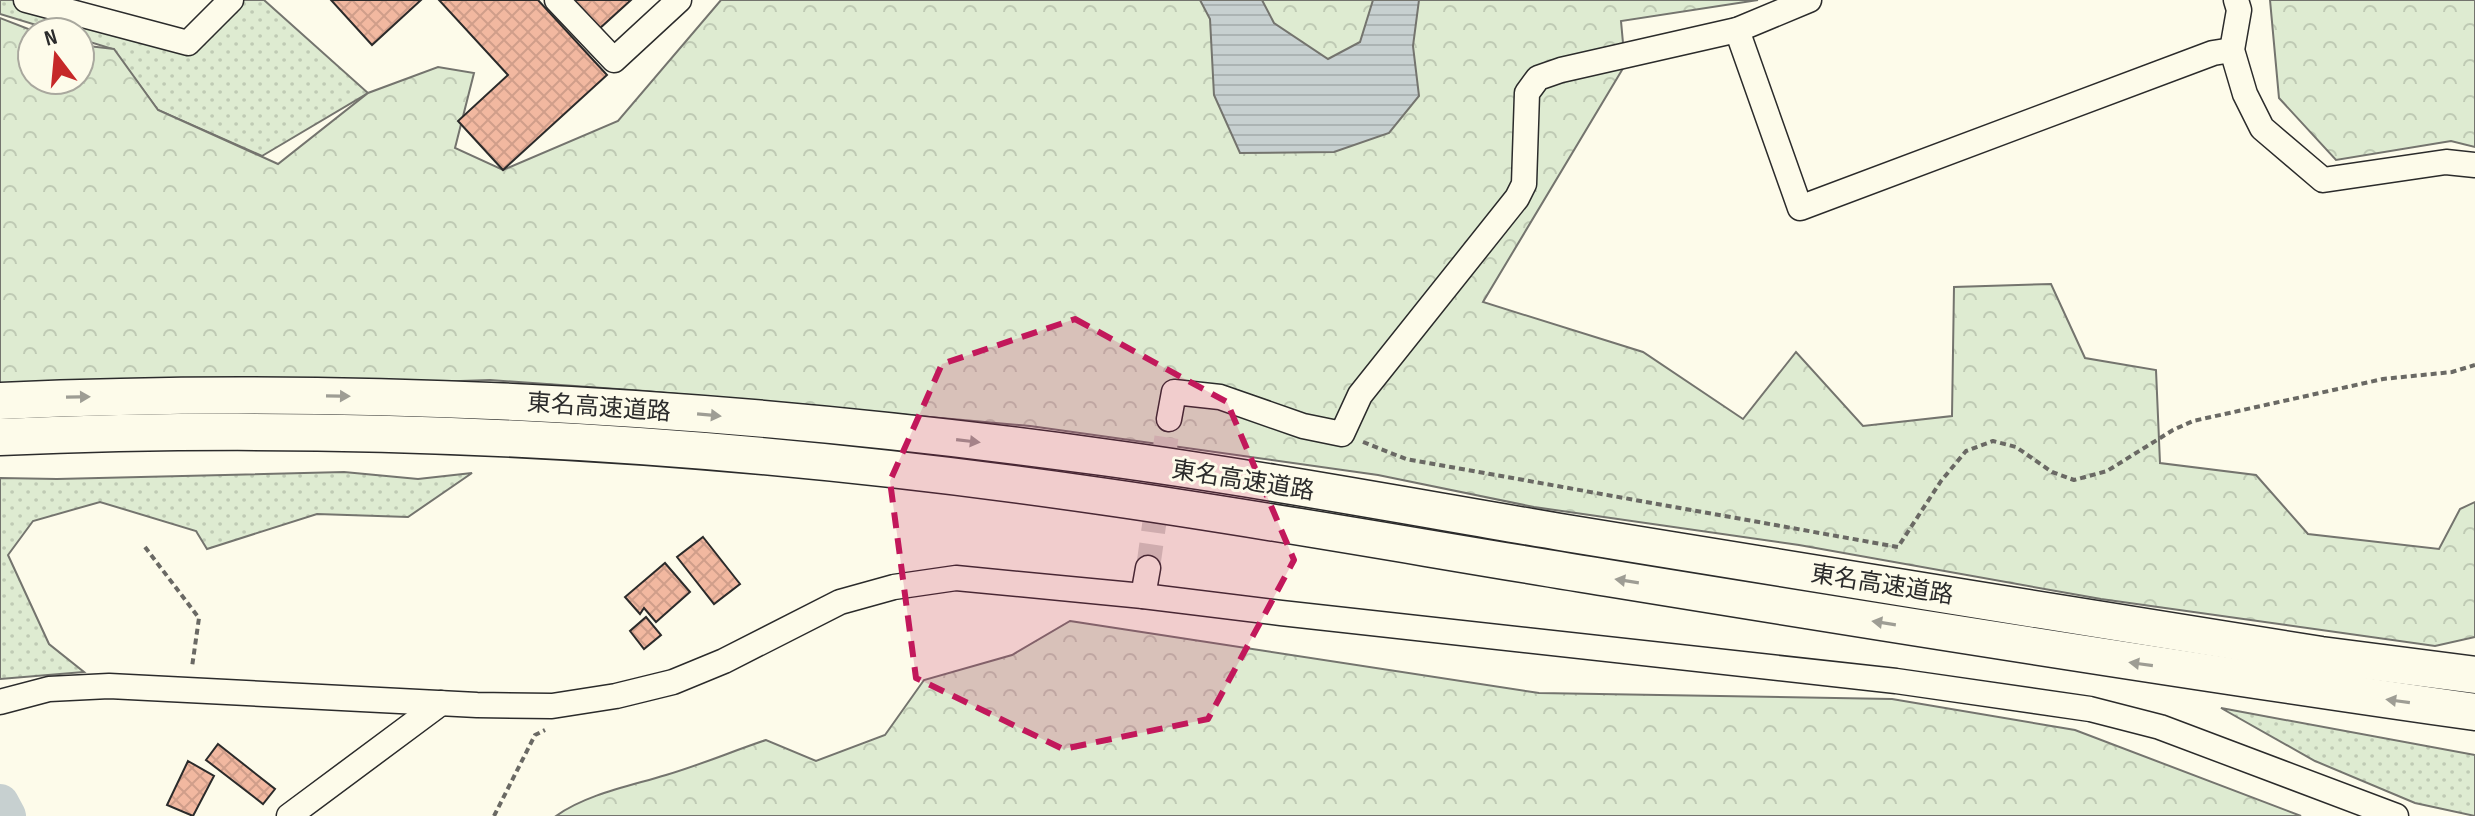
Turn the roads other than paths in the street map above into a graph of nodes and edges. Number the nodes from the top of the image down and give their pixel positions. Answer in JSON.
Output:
{"nodes":[{"id":1,"x":26,"y":0,"type":"edge"},
{"id":2,"x":231,"y":0,"type":"edge"},
{"id":3,"x":557,"y":0,"type":"edge"},
{"id":4,"x":679,"y":0,"type":"edge"},
{"id":5,"x":1809,"y":0,"type":"edge"},
{"id":6,"x":2236,"y":0,"type":"edge"},
{"id":7,"x":1737,"y":30,"type":"junction"},
{"id":8,"x":2232,"y":50,"type":"junction"},
{"id":9,"x":2475,"y":165,"type":"edge"},
{"id":10,"x":0,"y":401,"type":"edge"},
{"id":11,"x":1169,"y":419,"type":"tunnel mouth"},
{"id":12,"x":0,"y":437,"type":"edge"},
{"id":13,"x":1148,"y":568,"type":"tunnel mouth"},
{"id":14,"x":1143,"y":596,"type":"junction"},
{"id":15,"x":2475,"y":675,"type":"edge"},
{"id":16,"x":0,"y":702,"type":"edge"},
{"id":17,"x":441,"y":703,"type":"junction"},
{"id":18,"x":2475,"y":712,"type":"edge"},
{"id":19,"x":289,"y":816,"type":"edge"},
{"id":20,"x":2396,"y":816,"type":"edge"}],
"edges":[{"from":1,"to":2,"type":"street"},
{"from":3,"to":4,"type":"street"},
{"from":5,"to":7,"type":"street"},
{"from":6,"to":8,"type":"street"},
{"from":7,"to":8,"type":"street"},
{"from":7,"to":11,"type":"street"},
{"from":8,"to":9,"type":"street"},
{"from":10,"to":15,"type":"highway","name":"東名高速道路","one_way":true},
{"from":18,"to":12,"type":"highway","name":"東名高速道路","one_way":true},
{"from":13,"to":14,"type":"street"},
{"from":14,"to":17,"type":"street"},
{"from":14,"to":20,"type":"street"},
{"from":16,"to":17,"type":"street"},
{"from":17,"to":19,"type":"street"}]}
